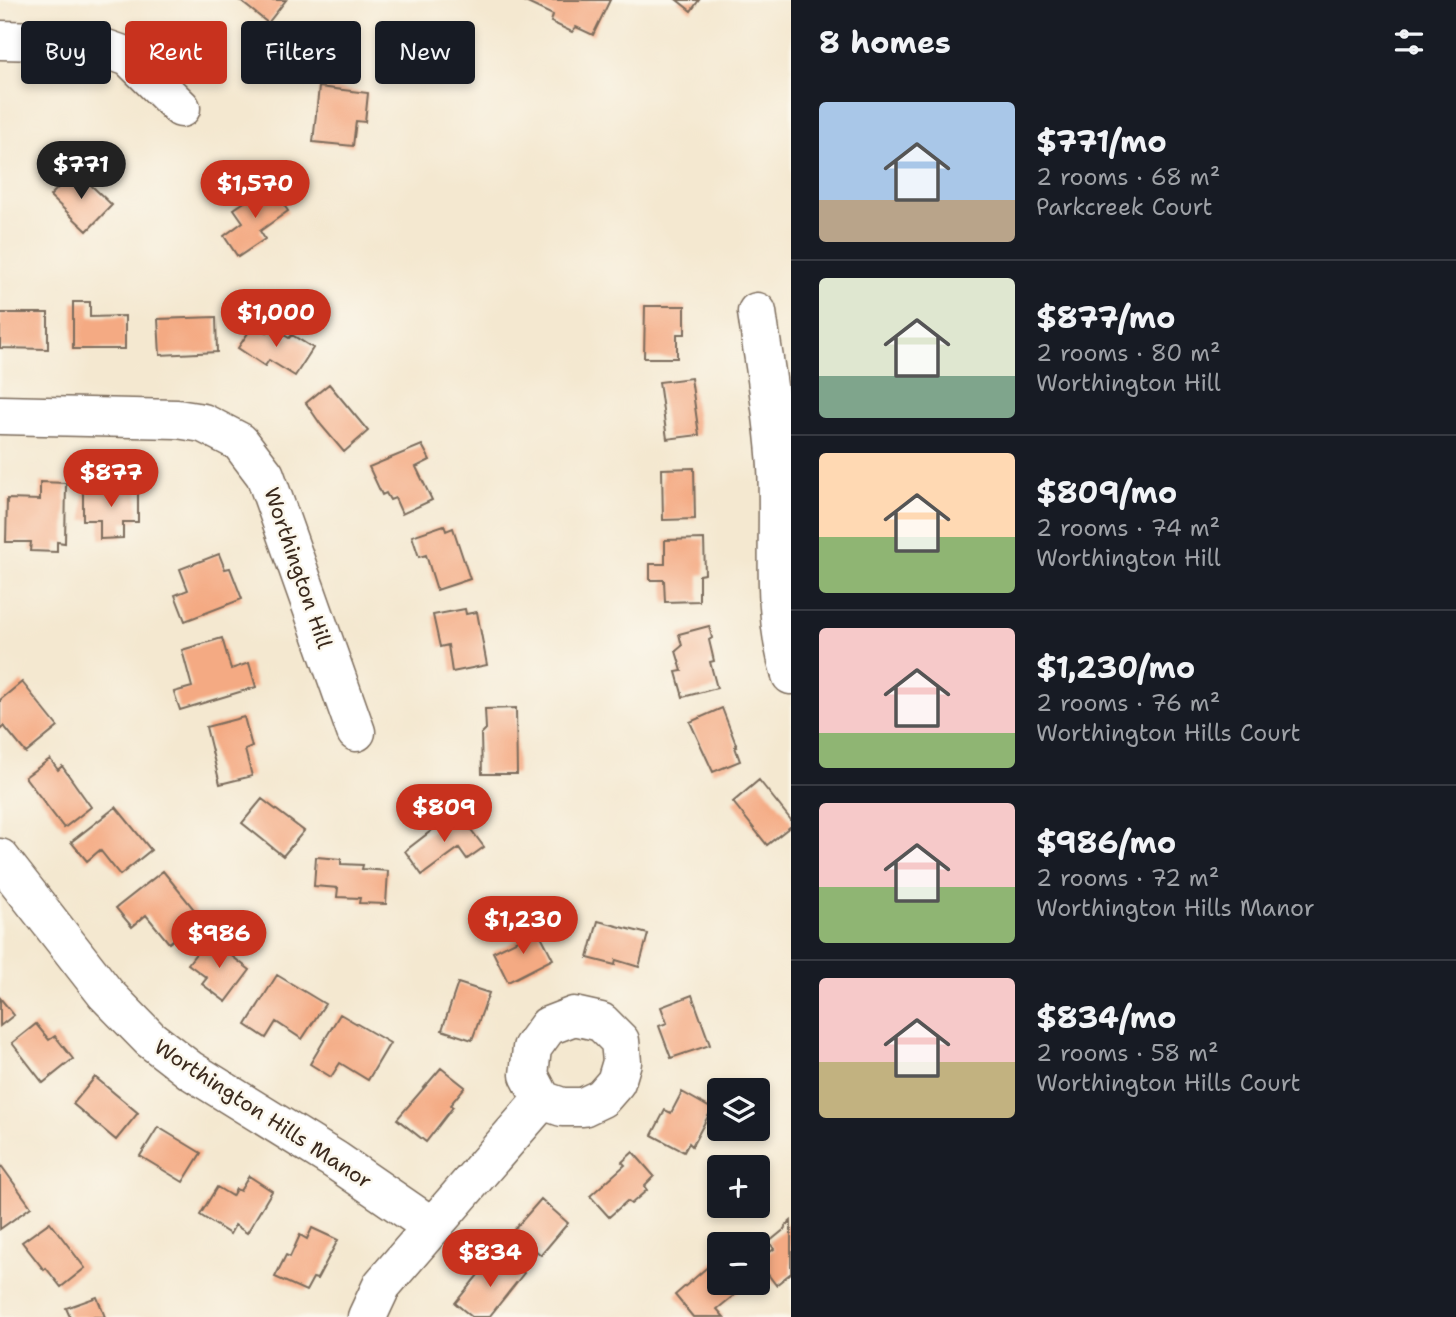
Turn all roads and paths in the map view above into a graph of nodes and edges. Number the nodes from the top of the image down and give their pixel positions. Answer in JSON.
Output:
{"nodes":[{"id":1,"x":0,"y":40,"type":"edge"},
{"id":2,"x":181,"y":108,"type":"dead end"},
{"id":3,"x":757,"y":312,"type":"dead end"},
{"id":4,"x":0,"y":415,"type":"edge"},
{"id":5,"x":784,"y":466,"type":"edge"},
{"id":6,"x":791,"y":675,"type":"edge"},
{"id":7,"x":356,"y":732,"type":"dead end"},
{"id":8,"x":0,"y":858,"type":"edge"},
{"id":9,"x":542,"y":1100,"type":"dead end"},
{"id":10,"x":431,"y":1226,"type":"junction"},
{"id":11,"x":367,"y":1317,"type":"edge"}],
"edges":[{"from":1,"to":2,"type":"street"},
{"from":3,"to":5,"type":"street"},
{"from":4,"to":7,"type":"street","name":"Worthington Hill"},
{"from":5,"to":6,"type":"street"},
{"from":8,"to":10,"type":"street","name":"Worthington Hills Manor"},
{"from":9,"to":10,"type":"street"},
{"from":10,"to":11,"type":"street"}]}
